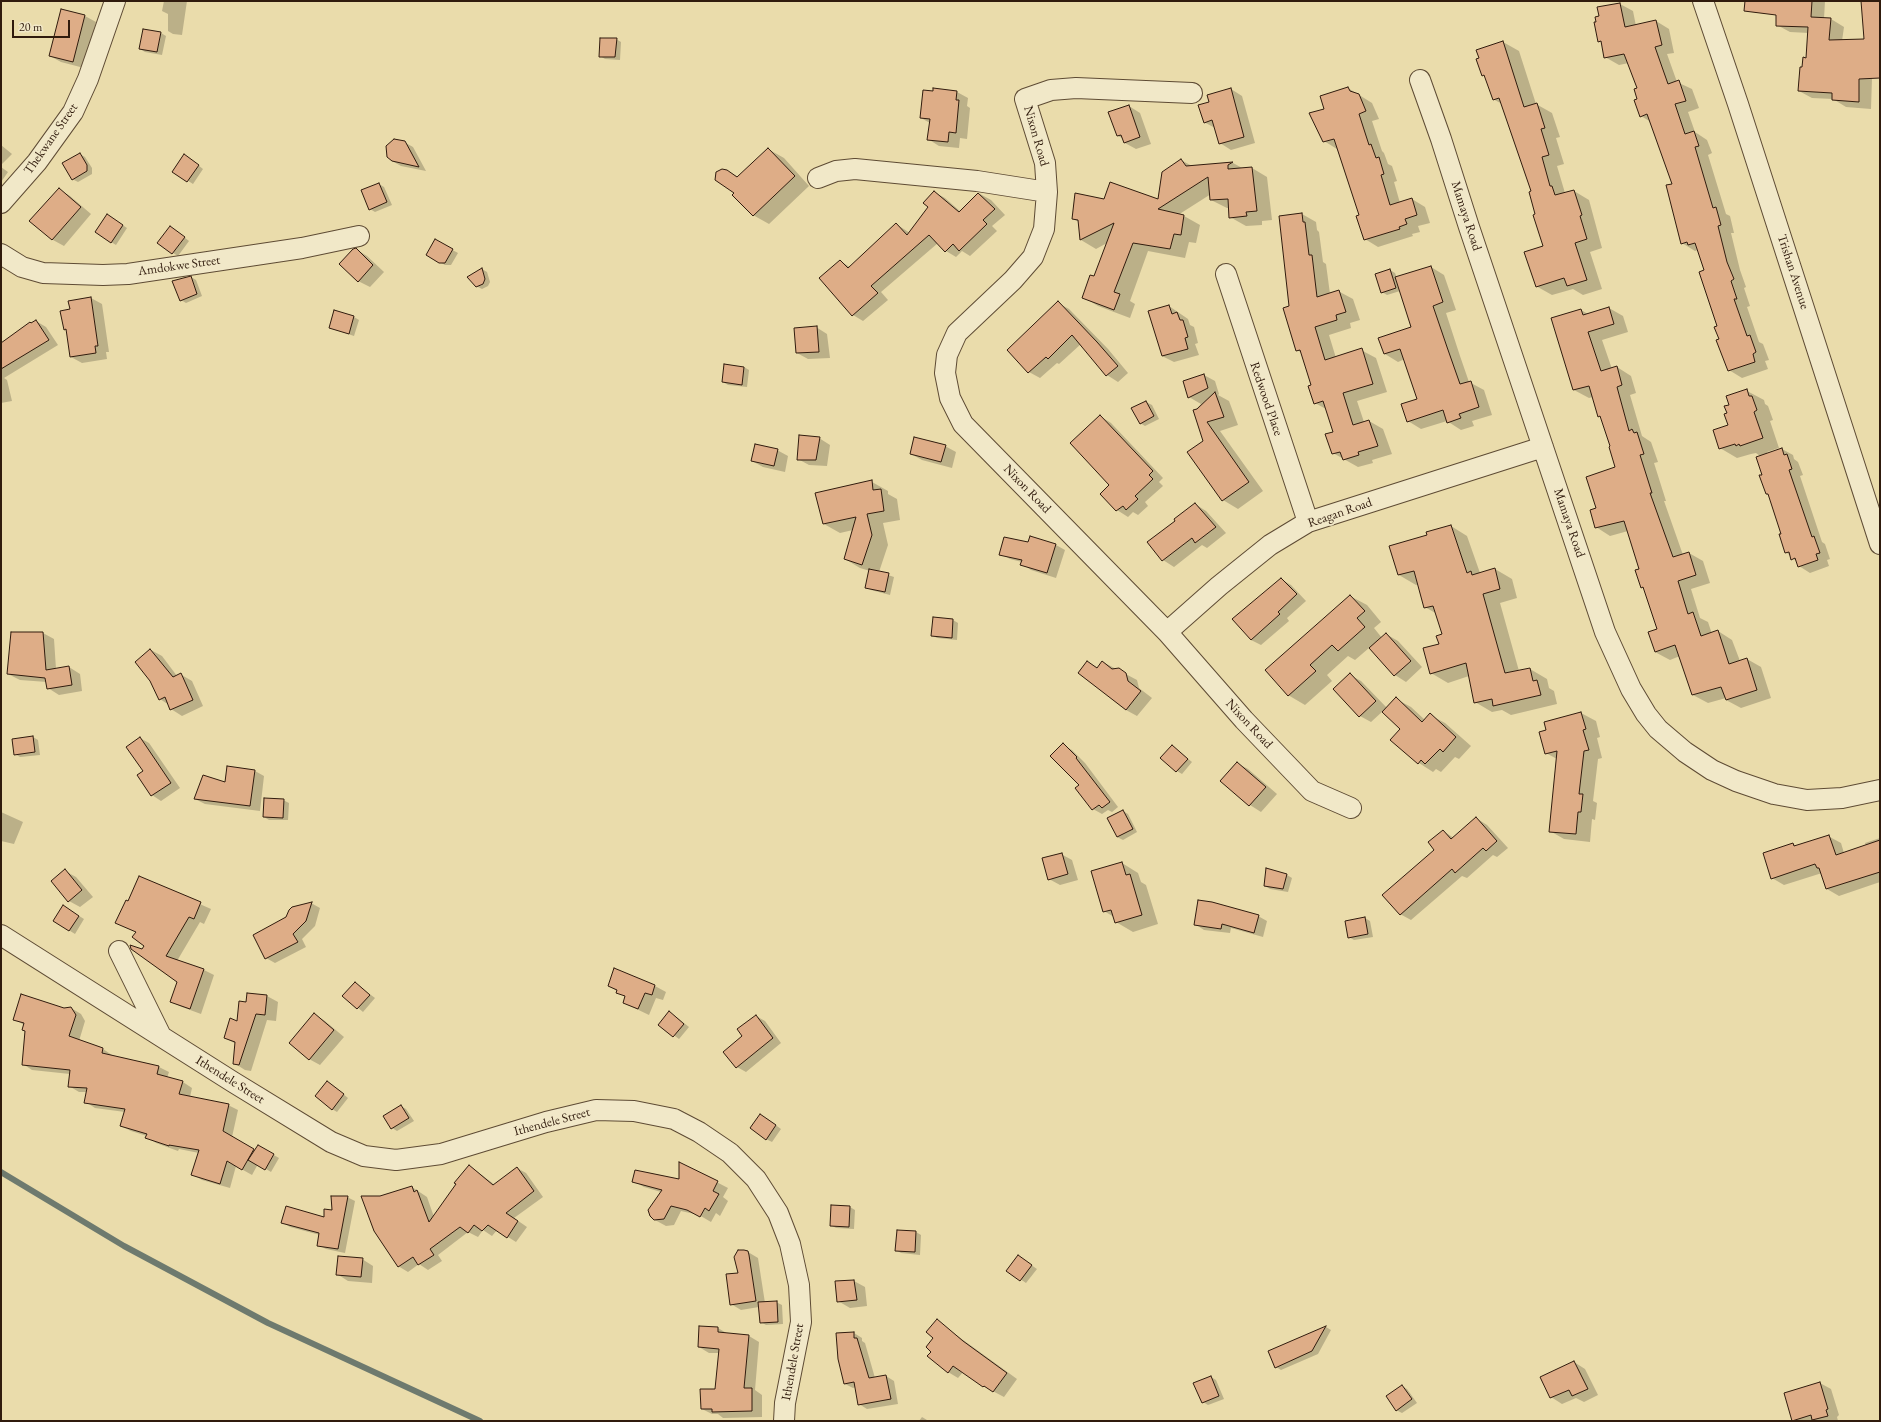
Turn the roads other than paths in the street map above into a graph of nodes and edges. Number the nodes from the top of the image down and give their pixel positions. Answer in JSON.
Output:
{"nodes":[{"id":1,"x":115,"y":1,"type":"edge"},
{"id":2,"x":1703,"y":1,"type":"edge"},
{"id":3,"x":1420,"y":80,"type":"dead end"},
{"id":4,"x":1192,"y":94,"type":"dead end"},
{"id":5,"x":818,"y":178,"type":"dead end"},
{"id":6,"x":1047,"y":192,"type":"junction"},
{"id":7,"x":1,"y":203,"type":"edge"},
{"id":8,"x":359,"y":236,"type":"dead end"},
{"id":9,"x":1,"y":254,"type":"edge"},
{"id":10,"x":1226,"y":274,"type":"dead end"},
{"id":11,"x":1543,"y":447,"type":"junction"},
{"id":12,"x":1308,"y":522,"type":"junction"},
{"id":13,"x":1880,"y":544,"type":"edge"},
{"id":14,"x":1167,"y":632,"type":"junction"},
{"id":15,"x":1880,"y":790,"type":"edge"},
{"id":16,"x":1351,"y":808,"type":"dead end"},
{"id":17,"x":1,"y":935,"type":"edge"},
{"id":18,"x":119,"y":951,"type":"dead end"},
{"id":19,"x":160,"y":1034,"type":"junction"},
{"id":20,"x":784,"y":1421,"type":"edge"}],
"edges":[{"from":1,"to":7,"type":"street","name":"Thekwane Street"},
{"from":2,"to":13,"type":"street","name":"Trishan Avenue"},
{"from":3,"to":11,"type":"street","name":"Mamaya Road"},
{"from":4,"to":6,"type":"street","name":"Nixon Road"},
{"from":5,"to":6,"type":"street"},
{"from":6,"to":14,"type":"street","name":"Nixon Road"},
{"from":8,"to":9,"type":"street","name":"Amdokwe Street"},
{"from":10,"to":12,"type":"street","name":"Redwood Place"},
{"from":11,"to":12,"type":"street","name":"Reagan Road"},
{"from":11,"to":15,"type":"street","name":"Mamaya Road"},
{"from":12,"to":14,"type":"street","name":"Reagan Road"},
{"from":14,"to":16,"type":"street","name":"Nixon Road"},
{"from":17,"to":19,"type":"street","name":"Ithendele Street"},
{"from":18,"to":19,"type":"street"},
{"from":19,"to":20,"type":"street","name":"Ithendele Street"}]}
